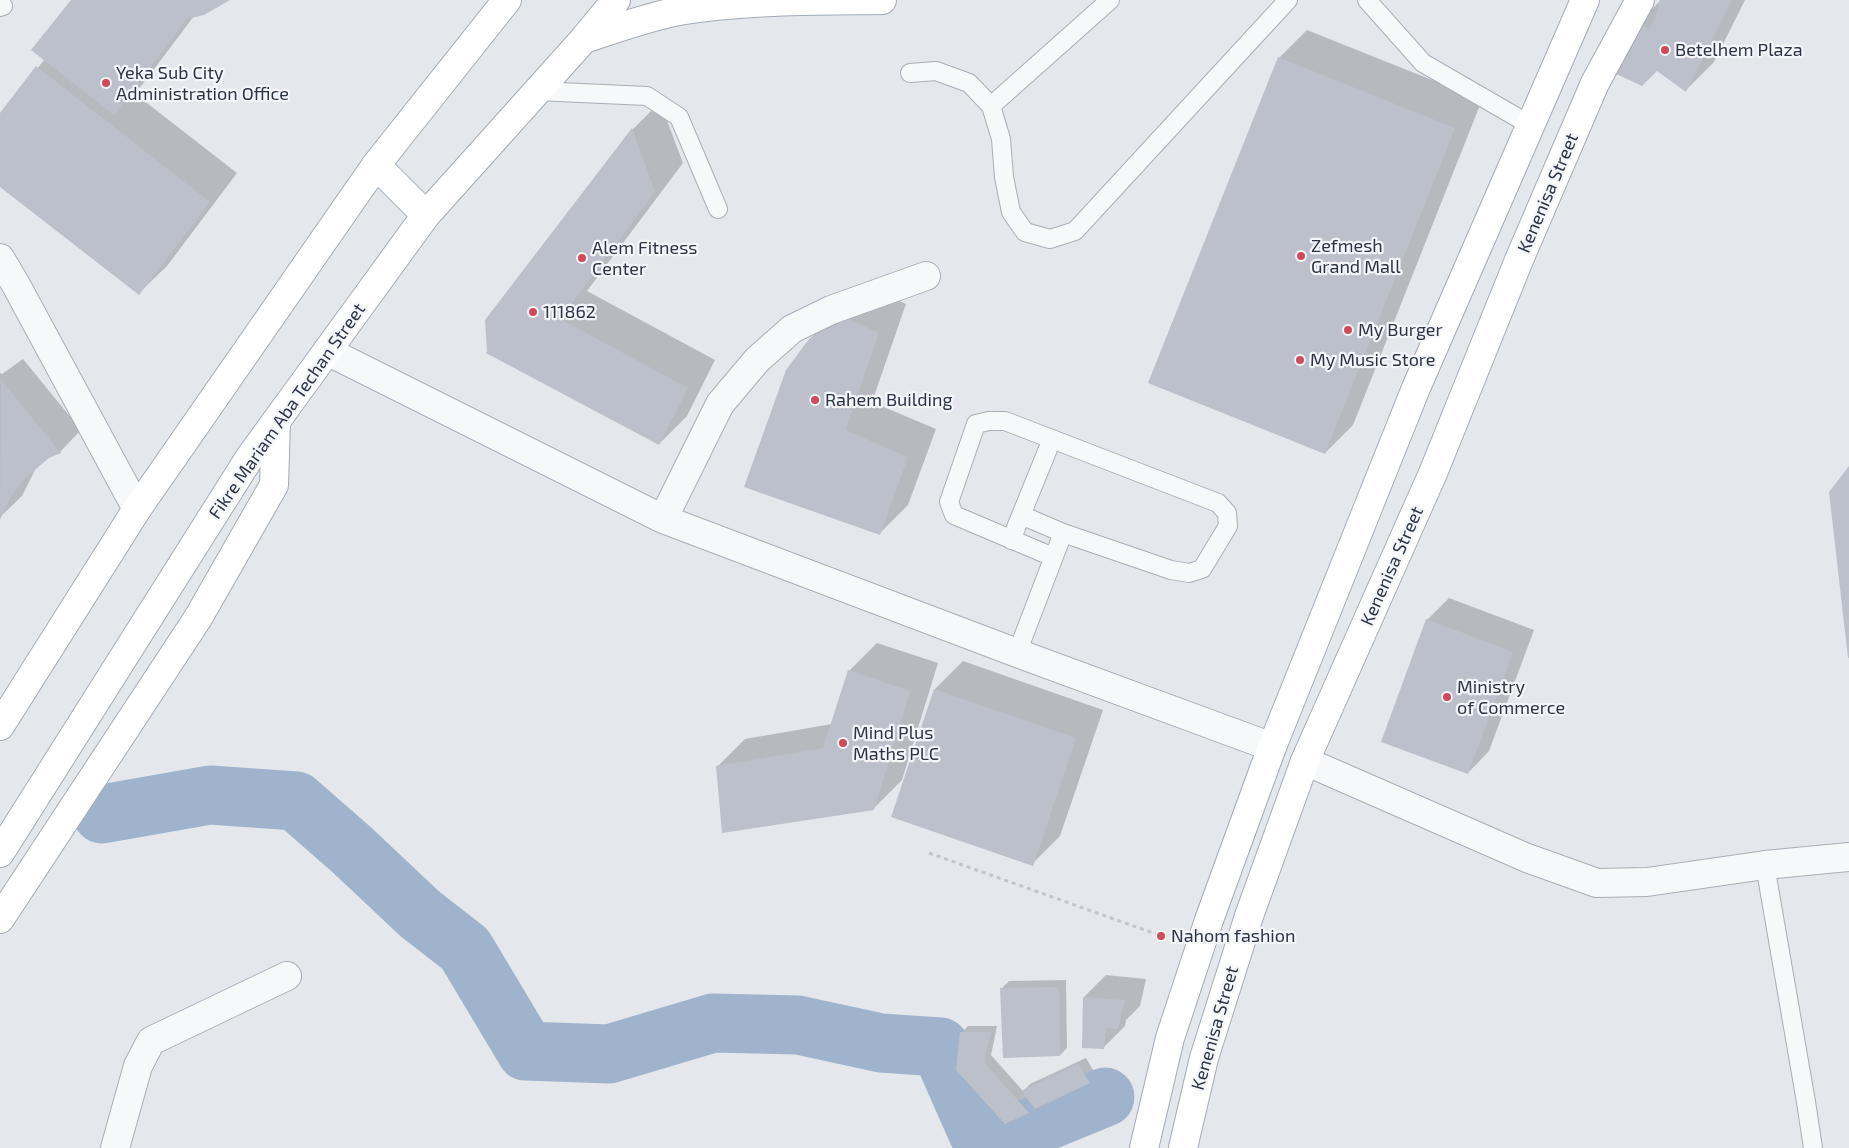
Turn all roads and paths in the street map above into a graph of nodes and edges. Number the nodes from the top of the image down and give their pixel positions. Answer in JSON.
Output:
{"nodes":[{"id":1,"x":507,"y":0,"type":"edge"},
{"id":2,"x":616,"y":0,"type":"edge"},
{"id":3,"x":882,"y":0,"type":"edge"},
{"id":4,"x":1110,"y":0,"type":"edge"},
{"id":5,"x":1288,"y":0,"type":"edge"},
{"id":6,"x":1368,"y":0,"type":"edge"},
{"id":7,"x":1586,"y":0,"type":"edge"},
{"id":8,"x":1640,"y":0,"type":"edge"},
{"id":9,"x":584,"y":39,"type":"junction"},
{"id":10,"x":910,"y":73,"type":"dead end"},
{"id":11,"x":537,"y":91,"type":"junction"},
{"id":12,"x":991,"y":106,"type":"junction"},
{"id":13,"x":1532,"y":126,"type":"junction"},
{"id":14,"x":376,"y":165,"type":"junction"},
{"id":15,"x":718,"y":208,"type":"dead end"},
{"id":16,"x":426,"y":215,"type":"junction"},
{"id":17,"x":0,"y":258,"type":"edge"},
{"id":18,"x":926,"y":276,"type":"dead end"},
{"id":19,"x":327,"y":351,"type":"junction"},
{"id":20,"x":276,"y":422,"type":"junction"},
{"id":21,"x":1052,"y":439,"type":"junction"},
{"id":22,"x":137,"y":509,"type":"junction"},
{"id":23,"x":1021,"y":515,"type":"junction"},
{"id":24,"x":663,"y":519,"type":"junction"},
{"id":25,"x":1063,"y":533,"type":"junction"},
{"id":26,"x":1011,"y":540,"type":"junction"},
{"id":27,"x":1053,"y":558,"type":"junction"},
{"id":28,"x":1017,"y":653,"type":"junction"},
{"id":29,"x":0,"y":726,"type":"edge"},
{"id":30,"x":1272,"y":747,"type":"junction"},
{"id":31,"x":1305,"y":760,"type":"junction"},
{"id":32,"x":0,"y":853,"type":"edge"},
{"id":33,"x":929,"y":853,"type":"dead end"},
{"id":34,"x":1849,"y":858,"type":"edge"},
{"id":35,"x":1765,"y":865,"type":"junction"},
{"id":36,"x":0,"y":918,"type":"edge"},
{"id":37,"x":1199,"y":950,"type":"junction"},
{"id":38,"x":287,"y":976,"type":"dead end"},
{"id":39,"x":115,"y":1148,"type":"edge"},
{"id":40,"x":1144,"y":1148,"type":"edge"},
{"id":41,"x":1183,"y":1148,"type":"edge"},
{"id":42,"x":1812,"y":1148,"type":"edge"}],
"edges":[{"from":1,"to":14,"type":"main road"},
{"from":2,"to":9,"type":"main road","name":"Fikre Mariam Aba Techan Street"},
{"from":3,"to":9,"type":"main road"},
{"from":4,"to":12,"type":"lane"},
{"from":5,"to":12,"type":"lane"},
{"from":6,"to":13,"type":"lane"},
{"from":7,"to":13,"type":"main road","name":"Kenenisa Street"},
{"from":8,"to":31,"type":"main road","name":"Kenenisa Street"},
{"from":9,"to":11,"type":"main road","name":"Fikre Mariam Aba Techan Street"},
{"from":10,"to":12,"type":"lane"},
{"from":11,"to":15,"type":"lane"},
{"from":11,"to":16,"type":"main road","name":"Fikre Mariam Aba Techan Street"},
{"from":13,"to":30,"type":"main road","name":"Kenenisa Street"},
{"from":14,"to":16,"type":"main road"},
{"from":14,"to":22,"type":"main road"},
{"from":16,"to":19,"type":"main road","name":"Fikre Mariam Aba Techan Street"},
{"from":17,"to":22,"type":"street"},
{"from":18,"to":24,"type":"street"},
{"from":19,"to":20,"type":"main road","name":"Fikre Mariam Aba Techan Street"},
{"from":19,"to":24,"type":"street"},
{"from":20,"to":32,"type":"main road","name":"Fikre Mariam Aba Techan Street"},
{"from":20,"to":36,"type":"main road"},
{"from":21,"to":23,"type":"lane"},
{"from":21,"to":25,"type":"lane"},
{"from":21,"to":26,"type":"lane"},
{"from":22,"to":29,"type":"main road"},
{"from":23,"to":25,"type":"lane"},
{"from":23,"to":26,"type":"lane"},
{"from":24,"to":28,"type":"street"},
{"from":25,"to":27,"type":"lane"},
{"from":26,"to":27,"type":"lane"},
{"from":27,"to":28,"type":"lane"},
{"from":28,"to":30,"type":"street"},
{"from":30,"to":37,"type":"main road","name":"Kenenisa Street"},
{"from":31,"to":35,"type":"street"},
{"from":31,"to":41,"type":"main road","name":"Kenenisa Street"},
{"from":33,"to":37,"type":"path"},
{"from":34,"to":35,"type":"street"},
{"from":35,"to":42,"type":"lane"},
{"from":37,"to":40,"type":"main road","name":"Kenenisa Street"},
{"from":38,"to":39,"type":"street"}]}
